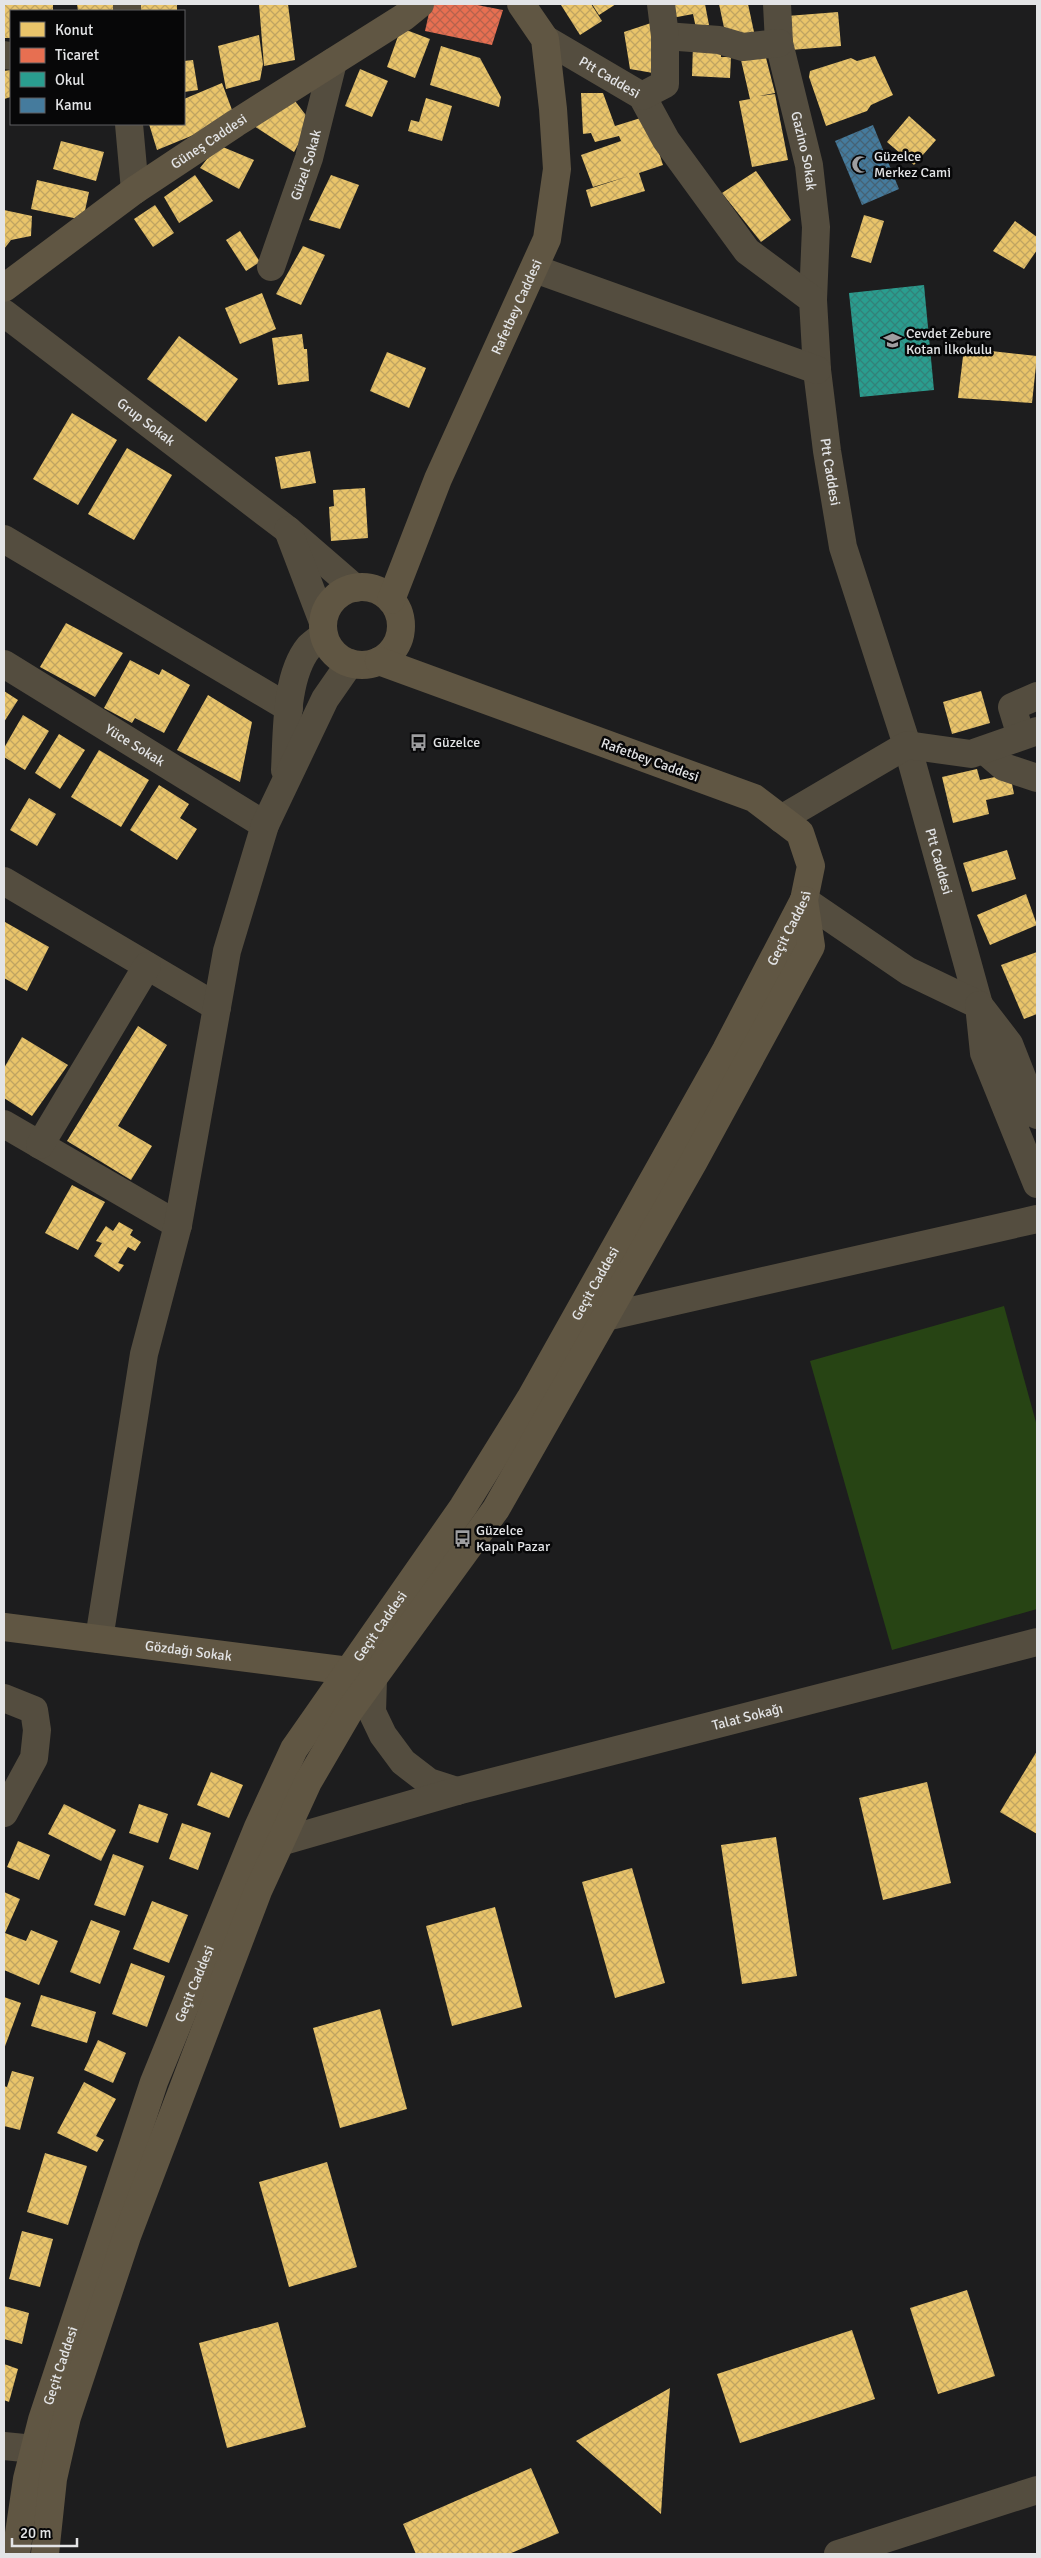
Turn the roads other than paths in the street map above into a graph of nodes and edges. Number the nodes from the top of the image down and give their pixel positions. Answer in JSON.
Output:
{"nodes":[{"id":1,"x":420,"y":4,"type":"edge"},
{"id":2,"x":521,"y":4,"type":"edge"},
{"id":3,"x":661,"y":4,"type":"edge"},
{"id":4,"x":777,"y":4,"type":"edge"},
{"id":5,"x":665,"y":36,"type":"junction"},
{"id":6,"x":545,"y":39,"type":"junction"},
{"id":7,"x":779,"y":42,"type":"junction"},
{"id":8,"x":333,"y":62,"type":"junction"},
{"id":9,"x":642,"y":96,"type":"junction"},
{"id":10,"x":129,"y":125,"type":"edge"},
{"id":11,"x":135,"y":190,"type":"junction"},
{"id":12,"x":271,"y":267,"type":"dead end"},
{"id":13,"x":535,"y":269,"type":"junction"},
{"id":14,"x":4,"y":288,"type":"edge"},
{"id":15,"x":813,"y":300,"type":"junction"},
{"id":16,"x":4,"y":313,"type":"edge"},
{"id":17,"x":817,"y":370,"type":"junction"},
{"id":18,"x":288,"y":530,"type":"junction"},
{"id":19,"x":4,"y":539,"type":"edge"},
{"id":20,"x":355,"y":588,"type":"junction"},
{"id":21,"x":391,"y":600,"type":"junction"},
{"id":22,"x":401,"y":627,"type":"junction"},
{"id":23,"x":323,"y":628,"type":"junction"},
{"id":24,"x":379,"y":661,"type":"junction"},
{"id":25,"x":350,"y":663,"type":"junction"},
{"id":26,"x":4,"y":664,"type":"edge"},
{"id":27,"x":426,"y":678,"type":"junction"},
{"id":28,"x":1037,"y":696,"type":"edge"},
{"id":29,"x":289,"y":708,"type":"junction"},
{"id":30,"x":1029,"y":734,"type":"edge"},
{"id":31,"x":907,"y":745,"type":"junction"},
{"id":32,"x":984,"y":750,"type":"junction"},
{"id":33,"x":1037,"y":778,"type":"edge"},
{"id":34,"x":284,"y":784,"type":"junction"},
{"id":35,"x":781,"y":819,"type":"junction"},
{"id":36,"x":265,"y":825,"type":"junction"},
{"id":37,"x":4,"y":881,"type":"edge"},
{"id":38,"x":804,"y":900,"type":"junction"},
{"id":39,"x":147,"y":966,"type":"junction"},
{"id":40,"x":979,"y":1005,"type":"junction"},
{"id":41,"x":217,"y":1007,"type":"junction"},
{"id":42,"x":1037,"y":1115,"type":"edge"},
{"id":43,"x":4,"y":1124,"type":"edge"},
{"id":44,"x":40,"y":1146,"type":"junction"},
{"id":45,"x":1037,"y":1184,"type":"edge"},
{"id":46,"x":1037,"y":1219,"type":"edge"},
{"id":47,"x":178,"y":1225,"type":"junction"},
{"id":48,"x":604,"y":1317,"type":"junction"},
{"id":49,"x":4,"y":1627,"type":"edge"},
{"id":50,"x":98,"y":1639,"type":"junction"},
{"id":51,"x":1037,"y":1642,"type":"edge"},
{"id":52,"x":361,"y":1675,"type":"junction"},
{"id":53,"x":4,"y":1698,"type":"edge"},
{"id":54,"x":457,"y":1791,"type":"junction"},
{"id":55,"x":4,"y":1813,"type":"edge"},
{"id":56,"x":280,"y":1842,"type":"junction"},
{"id":57,"x":4,"y":2446,"type":"edge"},
{"id":58,"x":47,"y":2450,"type":"junction"},
{"id":59,"x":1037,"y":2490,"type":"edge"},
{"id":60,"x":38,"y":2494,"type":"junction"},
{"id":61,"x":16,"y":2554,"type":"edge"},
{"id":62,"x":46,"y":2554,"type":"edge"},
{"id":63,"x":838,"y":2554,"type":"edge"}],
"edges":[{"from":1,"to":8,"type":"main road","name":"Güneş Caddesi"},
{"from":2,"to":6,"type":"main road","name":"Rafetbey Caddesi"},
{"from":3,"to":5,"type":"street"},
{"from":4,"to":7,"type":"street","name":"Gazino Sokak"},
{"from":5,"to":7,"type":"street"},
{"from":5,"to":9,"type":"street"},
{"from":6,"to":9,"type":"street","name":"Ptt Caddesi"},
{"from":6,"to":13,"type":"main road","name":"Rafetbey Caddesi"},
{"from":7,"to":15,"type":"street","name":"Gazino Sokak"},
{"from":8,"to":11,"type":"main road","name":"Güneş Caddesi"},
{"from":8,"to":12,"type":"street","name":"Güzel Sokak"},
{"from":9,"to":15,"type":"street","name":"Ptt Caddesi"},
{"from":10,"to":11,"type":"street"},
{"from":11,"to":14,"type":"main road","name":"Güneş Caddesi"},
{"from":13,"to":17,"type":"street"},
{"from":13,"to":21,"type":"main road","name":"Rafetbey Caddesi"},
{"from":15,"to":17,"type":"street","name":"Ptt Caddesi"},
{"from":16,"to":18,"type":"street","name":"Grup Sokak"},
{"from":17,"to":31,"type":"street","name":"Ptt Caddesi"},
{"from":18,"to":20,"type":"street","name":"Grup Sokak"},
{"from":18,"to":23,"type":"street"},
{"from":19,"to":29,"type":"street"},
{"from":20,"to":21,"type":"main road"},
{"from":20,"to":23,"type":"main road"},
{"from":21,"to":22,"type":"main road"},
{"from":22,"to":24,"type":"main road"},
{"from":22,"to":27,"type":"main road"},
{"from":23,"to":25,"type":"main road"},
{"from":23,"to":29,"type":"street"},
{"from":24,"to":25,"type":"main road"},
{"from":24,"to":27,"type":"main road","name":"Rafetbey Caddesi"},
{"from":25,"to":34,"type":"street"},
{"from":26,"to":36,"type":"street","name":"Yüce Sokak"},
{"from":27,"to":35,"type":"main road","name":"Rafetbey Caddesi"},
{"from":28,"to":30,"type":"street"},
{"from":29,"to":34,"type":"street"},
{"from":30,"to":32,"type":"street"},
{"from":31,"to":32,"type":"street"},
{"from":31,"to":35,"type":"street"},
{"from":31,"to":40,"type":"street","name":"Ptt Caddesi"},
{"from":32,"to":33,"type":"street"},
{"from":34,"to":36,"type":"street"},
{"from":35,"to":38,"type":"main road","name":"Rafetbey Caddesi"},
{"from":36,"to":41,"type":"street"},
{"from":37,"to":39,"type":"street"},
{"from":38,"to":40,"type":"street"},
{"from":38,"to":48,"type":"main road","name":"Geçit Caddesi"},
{"from":38,"to":52,"type":"main road","name":"Geçit Caddesi"},
{"from":39,"to":41,"type":"street"},
{"from":39,"to":44,"type":"street"},
{"from":40,"to":42,"type":"street","name":"Ptt Caddesi"},
{"from":40,"to":45,"type":"street","name":"Ptt Caddesi"},
{"from":41,"to":47,"type":"street"},
{"from":43,"to":44,"type":"street"},
{"from":44,"to":47,"type":"street"},
{"from":46,"to":48,"type":"street"},
{"from":47,"to":50,"type":"street"},
{"from":48,"to":52,"type":"main road","name":"Geçit Caddesi"},
{"from":49,"to":50,"type":"main road","name":"Gözdağı Sokak"},
{"from":50,"to":52,"type":"main road","name":"Gözdağı Sokak"},
{"from":51,"to":54,"type":"street","name":"Talat Sokağı"},
{"from":52,"to":54,"type":"street"},
{"from":52,"to":56,"type":"main road","name":"Geçit Caddesi"},
{"from":52,"to":58,"type":"main road","name":"Geçit Caddesi"},
{"from":53,"to":55,"type":"street"},
{"from":54,"to":56,"type":"street","name":"Talat Sokağı"},
{"from":56,"to":58,"type":"main road","name":"Geçit Caddesi"},
{"from":57,"to":58,"type":"street"},
{"from":58,"to":60,"type":"main road","name":"Geçit Caddesi"},
{"from":59,"to":63,"type":"street"},
{"from":60,"to":61,"type":"main road","name":"Geçit Caddesi"},
{"from":60,"to":62,"type":"main road","name":"Geçit Caddesi"}]}
